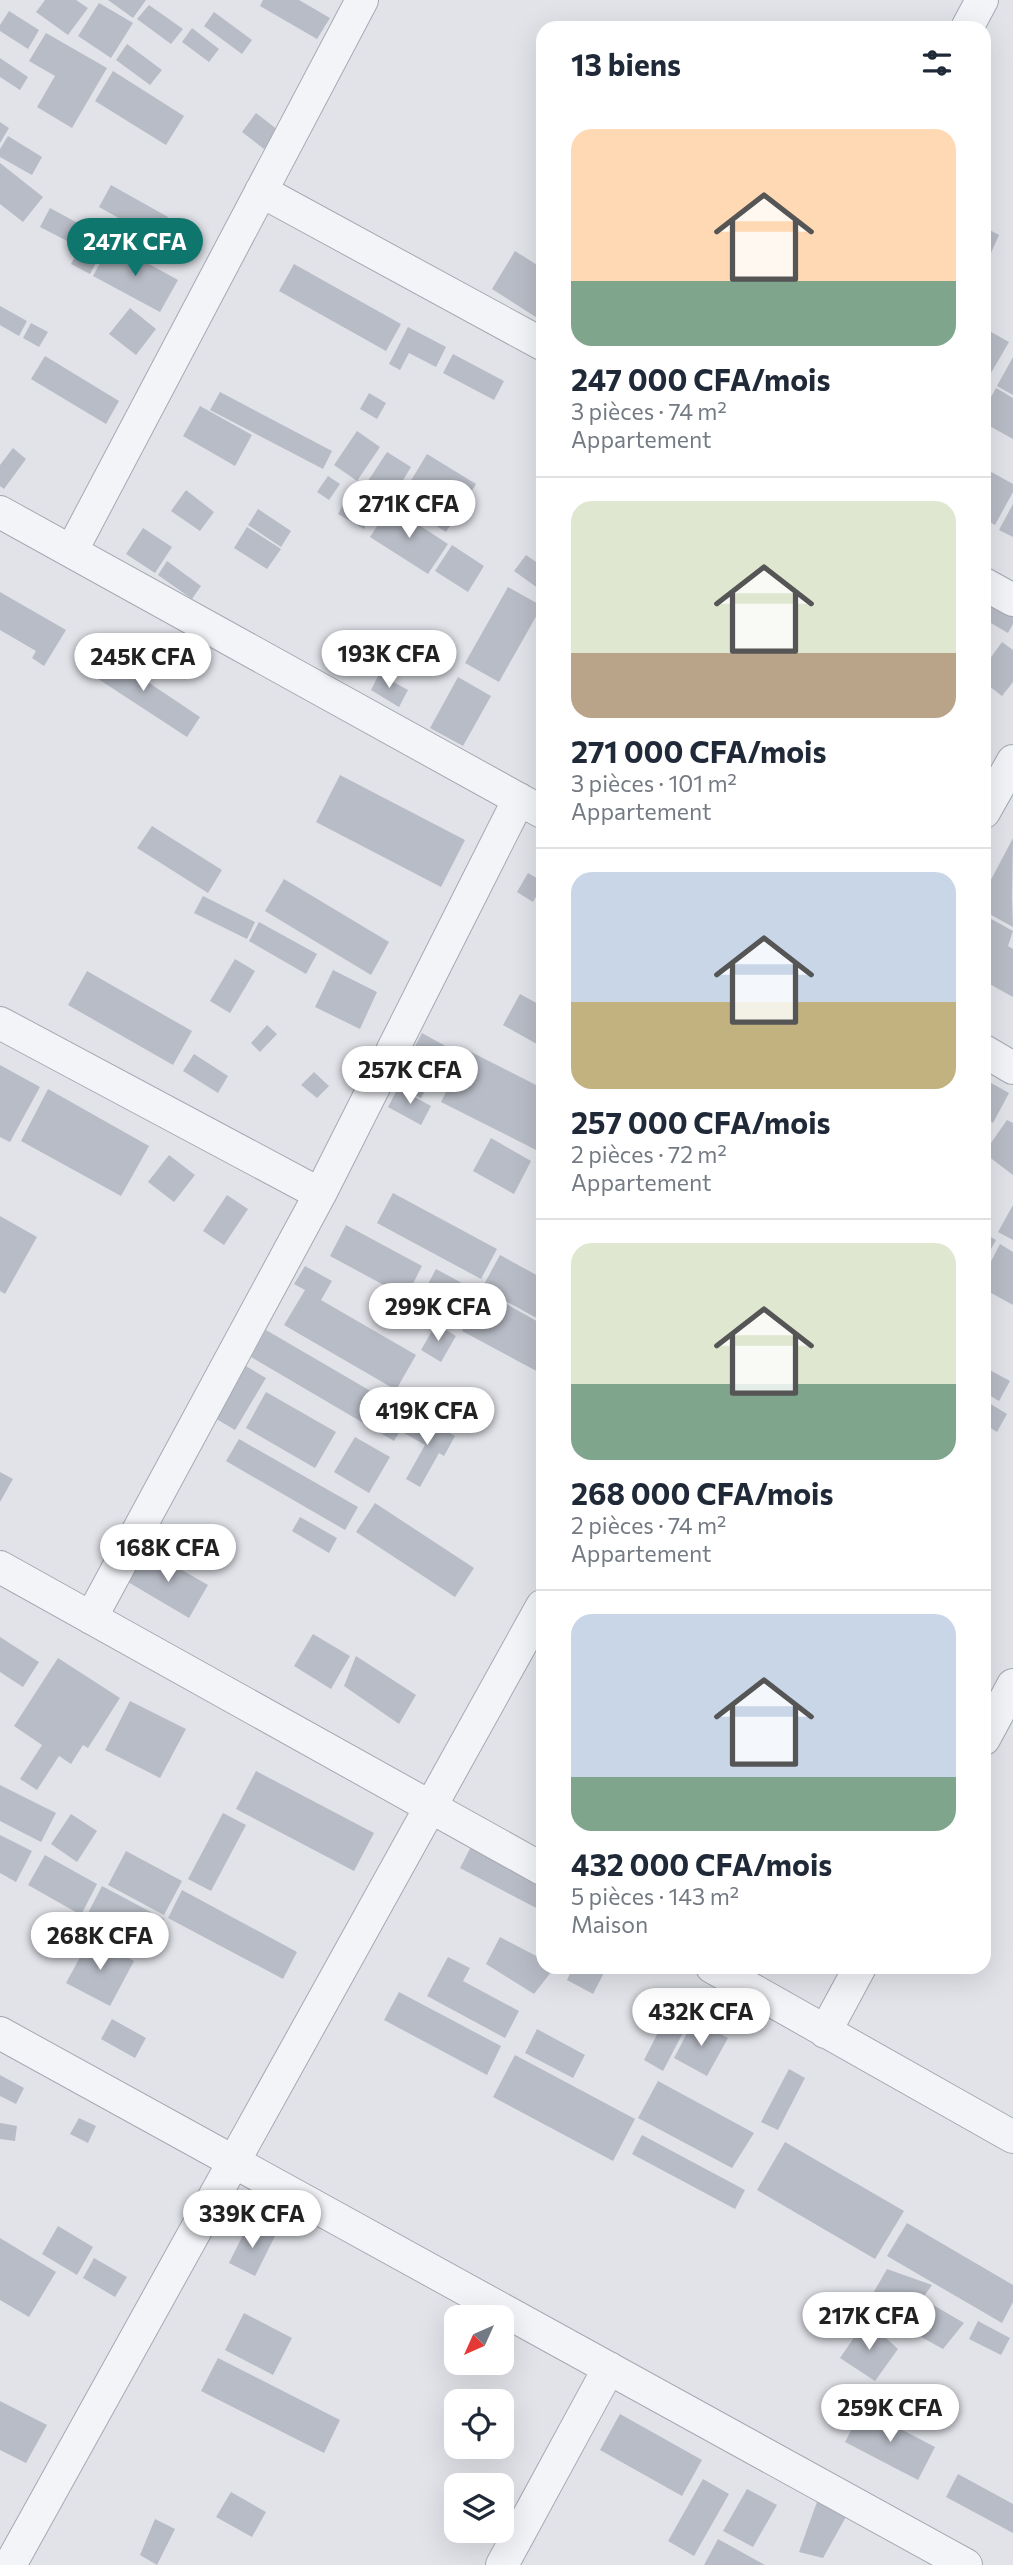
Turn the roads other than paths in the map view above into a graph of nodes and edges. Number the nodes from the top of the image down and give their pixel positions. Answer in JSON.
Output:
{"nodes":[{"id":1,"x":362,"y":0,"type":"edge"},
{"id":2,"x":982,"y":0,"type":"edge"},
{"id":3,"x":971,"y":21,"type":"edge"},
{"id":4,"x":261,"y":191,"type":"junction"},
{"id":5,"x":536,"y":342,"type":"edge"},
{"id":6,"x":0,"y":512,"type":"edge"},
{"id":7,"x":72,"y":550,"type":"junction"},
{"id":8,"x":991,"y":588,"type":"edge"},
{"id":9,"x":1013,"y":600,"type":"edge"},
{"id":10,"x":1013,"y":761,"type":"edge"},
{"id":11,"x":991,"y":800,"type":"edge"},
{"id":12,"x":531,"y":806,"type":"edge"},
{"id":13,"x":0,"y":1023,"type":"edge"},
{"id":14,"x":991,"y":1055,"type":"edge"},
{"id":15,"x":1013,"y":1068,"type":"edge"},
{"id":16,"x":320,"y":1194,"type":"junction"},
{"id":17,"x":0,"y":1567,"type":"edge"},
{"id":18,"x":536,"y":1617,"type":"edge"},
{"id":19,"x":90,"y":1618,"type":"junction"},
{"id":20,"x":1013,"y":1685,"type":"edge"},
{"id":21,"x":991,"y":1726,"type":"edge"},
{"id":22,"x":433,"y":1807,"type":"junction"},
{"id":23,"x":536,"y":1866,"type":"edge"},
{"id":24,"x":724,"y":1974,"type":"edge"},
{"id":25,"x":856,"y":1974,"type":"edge"},
{"id":26,"x":825,"y":2032,"type":"junction"},
{"id":27,"x":0,"y":2033,"type":"edge"},
{"id":28,"x":1013,"y":2137,"type":"edge"},
{"id":29,"x":234,"y":2162,"type":"junction"},
{"id":30,"x":609,"y":2368,"type":"junction"},
{"id":31,"x":10,"y":2565,"type":"edge"},
{"id":32,"x":502,"y":2565,"type":"edge"},
{"id":33,"x":966,"y":2565,"type":"edge"}],
"edges":[{"from":1,"to":4,"type":"street"},
{"from":2,"to":3,"type":"street"},
{"from":4,"to":5,"type":"street"},
{"from":4,"to":7,"type":"street"},
{"from":6,"to":7,"type":"street"},
{"from":7,"to":12,"type":"street"},
{"from":8,"to":9,"type":"street"},
{"from":10,"to":11,"type":"street"},
{"from":12,"to":16,"type":"street"},
{"from":13,"to":16,"type":"street"},
{"from":14,"to":15,"type":"street"},
{"from":16,"to":19,"type":"street"},
{"from":17,"to":19,"type":"street"},
{"from":18,"to":22,"type":"street"},
{"from":19,"to":22,"type":"street"},
{"from":20,"to":21,"type":"street"},
{"from":22,"to":23,"type":"street"},
{"from":22,"to":29,"type":"street"},
{"from":24,"to":26,"type":"street"},
{"from":25,"to":26,"type":"street"},
{"from":26,"to":28,"type":"street"},
{"from":27,"to":29,"type":"street"},
{"from":29,"to":30,"type":"street"},
{"from":29,"to":31,"type":"street"},
{"from":30,"to":32,"type":"street"},
{"from":30,"to":33,"type":"street"}]}
